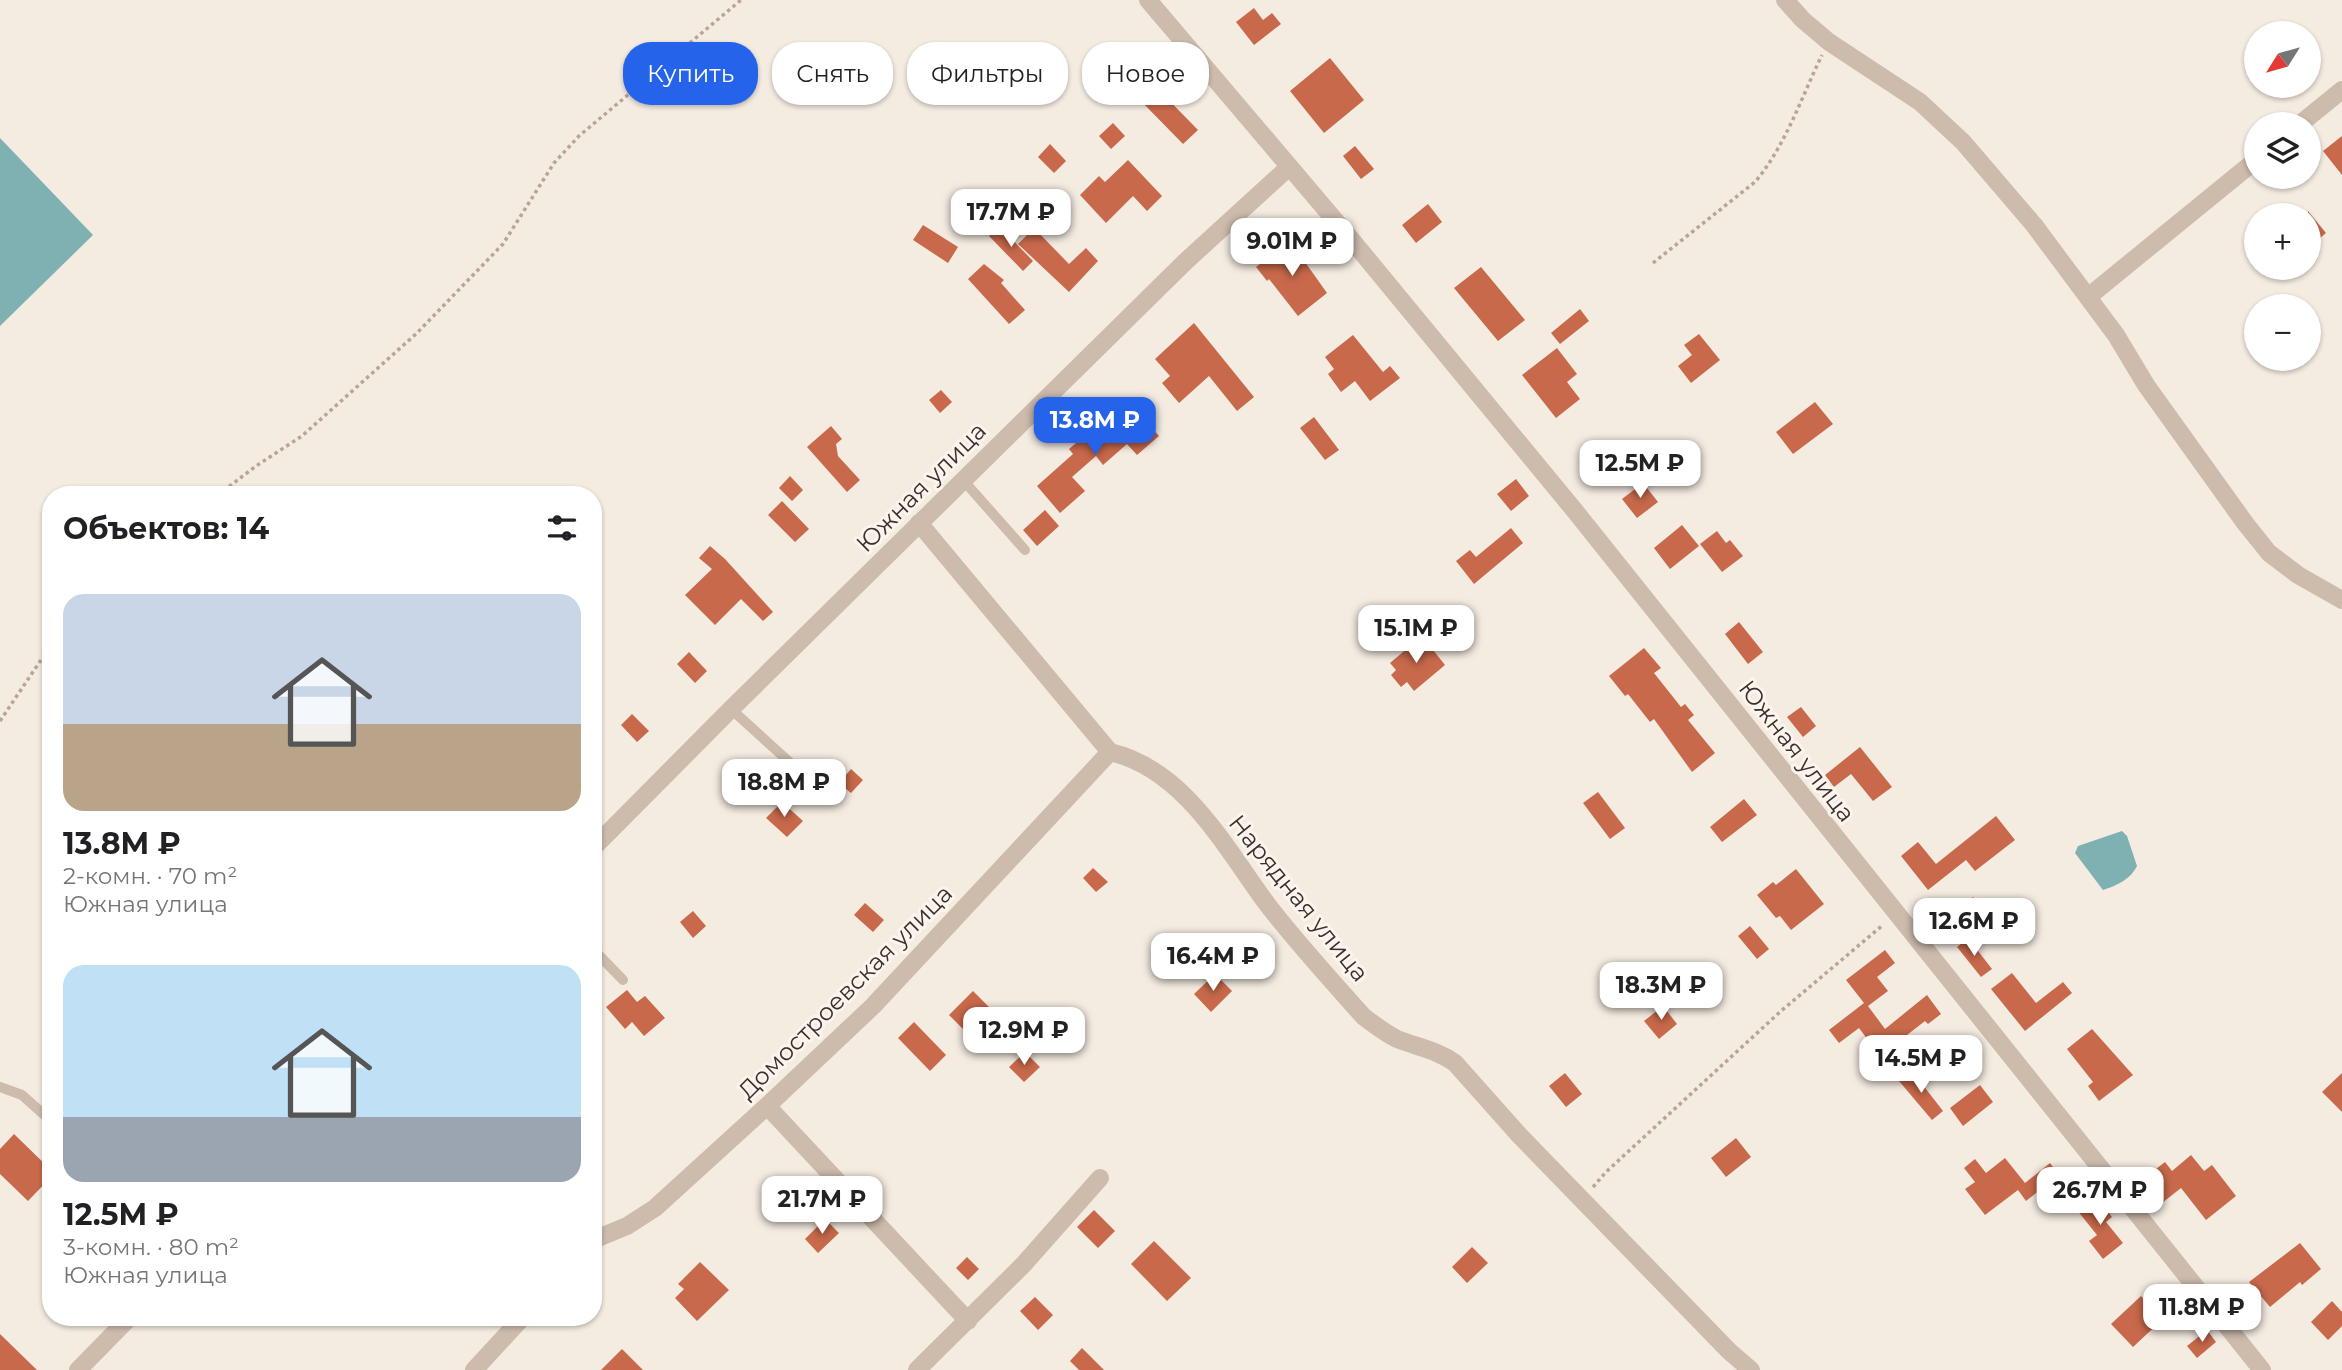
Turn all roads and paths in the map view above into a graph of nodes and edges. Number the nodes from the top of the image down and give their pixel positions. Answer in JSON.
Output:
{"nodes":[{"id":1,"x":741,"y":0,"type":"edge"},
{"id":2,"x":1148,"y":0,"type":"edge"},
{"id":3,"x":1785,"y":0,"type":"edge"},
{"id":4,"x":1829,"y":42,"type":"junction"},
{"id":5,"x":2342,"y":90,"type":"edge"},
{"id":6,"x":2315,"y":112,"type":"edge"},
{"id":7,"x":1289,"y":167,"type":"junction"},
{"id":8,"x":2244,"y":170,"type":"edge"},
{"id":9,"x":1653,"y":263,"type":"dead end"},
{"id":10,"x":2088,"y":297,"type":"junction"},
{"id":11,"x":963,"y":480,"type":"junction"},
{"id":12,"x":230,"y":486,"type":"edge"},
{"id":13,"x":919,"y":523,"type":"junction"},
{"id":14,"x":1025,"y":550,"type":"dead end"},
{"id":15,"x":2342,"y":600,"type":"edge"},
{"id":16,"x":42,"y":658,"type":"edge"},
{"id":17,"x":731,"y":709,"type":"junction"},
{"id":18,"x":0,"y":720,"type":"edge"},
{"id":19,"x":1110,"y":752,"type":"junction"},
{"id":20,"x":796,"y":768,"type":"dead end"},
{"id":21,"x":602,"y":839,"type":"edge"},
{"id":22,"x":1895,"y":914,"type":"junction"},
{"id":23,"x":602,"y":959,"type":"edge"},
{"id":24,"x":623,"y":980,"type":"dead end"},
{"id":25,"x":0,"y":1087,"type":"edge"},
{"id":26,"x":767,"y":1106,"type":"junction"},
{"id":27,"x":42,"y":1113,"type":"edge"},
{"id":28,"x":1100,"y":1178,"type":"dead end"},
{"id":29,"x":1582,"y":1199,"type":"junction"},
{"id":30,"x":602,"y":1236,"type":"edge"},
{"id":31,"x":968,"y":1321,"type":"junction"},
{"id":32,"x":122,"y":1326,"type":"edge"},
{"id":33,"x":515,"y":1326,"type":"edge"},
{"id":34,"x":78,"y":1370,"type":"edge"},
{"id":35,"x":474,"y":1370,"type":"edge"},
{"id":36,"x":917,"y":1370,"type":"edge"},
{"id":37,"x":1751,"y":1370,"type":"edge"},
{"id":38,"x":2262,"y":1370,"type":"edge"}],
"edges":[{"from":1,"to":12,"type":"path"},
{"from":2,"to":7,"type":"street","name":"Южная улица"},
{"from":3,"to":4,"type":"street"},
{"from":4,"to":9,"type":"path"},
{"from":4,"to":10,"type":"street"},
{"from":5,"to":6,"type":"street"},
{"from":7,"to":11,"type":"street","name":"Южная улица"},
{"from":7,"to":22,"type":"street","name":"Южная улица"},
{"from":8,"to":10,"type":"street"},
{"from":10,"to":15,"type":"street"},
{"from":11,"to":13,"type":"street","name":"Южная улица"},
{"from":11,"to":14,"type":"lane"},
{"from":13,"to":17,"type":"street","name":"Южная улица"},
{"from":13,"to":19,"type":"street","name":"Нарядная улица"},
{"from":16,"to":18,"type":"path"},
{"from":17,"to":20,"type":"lane"},
{"from":17,"to":21,"type":"street","name":"Южная улица"},
{"from":19,"to":26,"type":"street","name":"Домостроевская улица"},
{"from":19,"to":29,"type":"street","name":"Нарядная улица"},
{"from":22,"to":29,"type":"path"},
{"from":22,"to":38,"type":"street","name":"Южная улица"},
{"from":23,"to":24,"type":"lane"},
{"from":25,"to":27,"type":"lane"},
{"from":26,"to":30,"type":"street","name":"Домостроевская улица"},
{"from":26,"to":31,"type":"street"},
{"from":28,"to":31,"type":"street"},
{"from":29,"to":37,"type":"street","name":"Нарядная улица"},
{"from":31,"to":36,"type":"street"},
{"from":32,"to":34,"type":"street"},
{"from":33,"to":35,"type":"street"}]}
